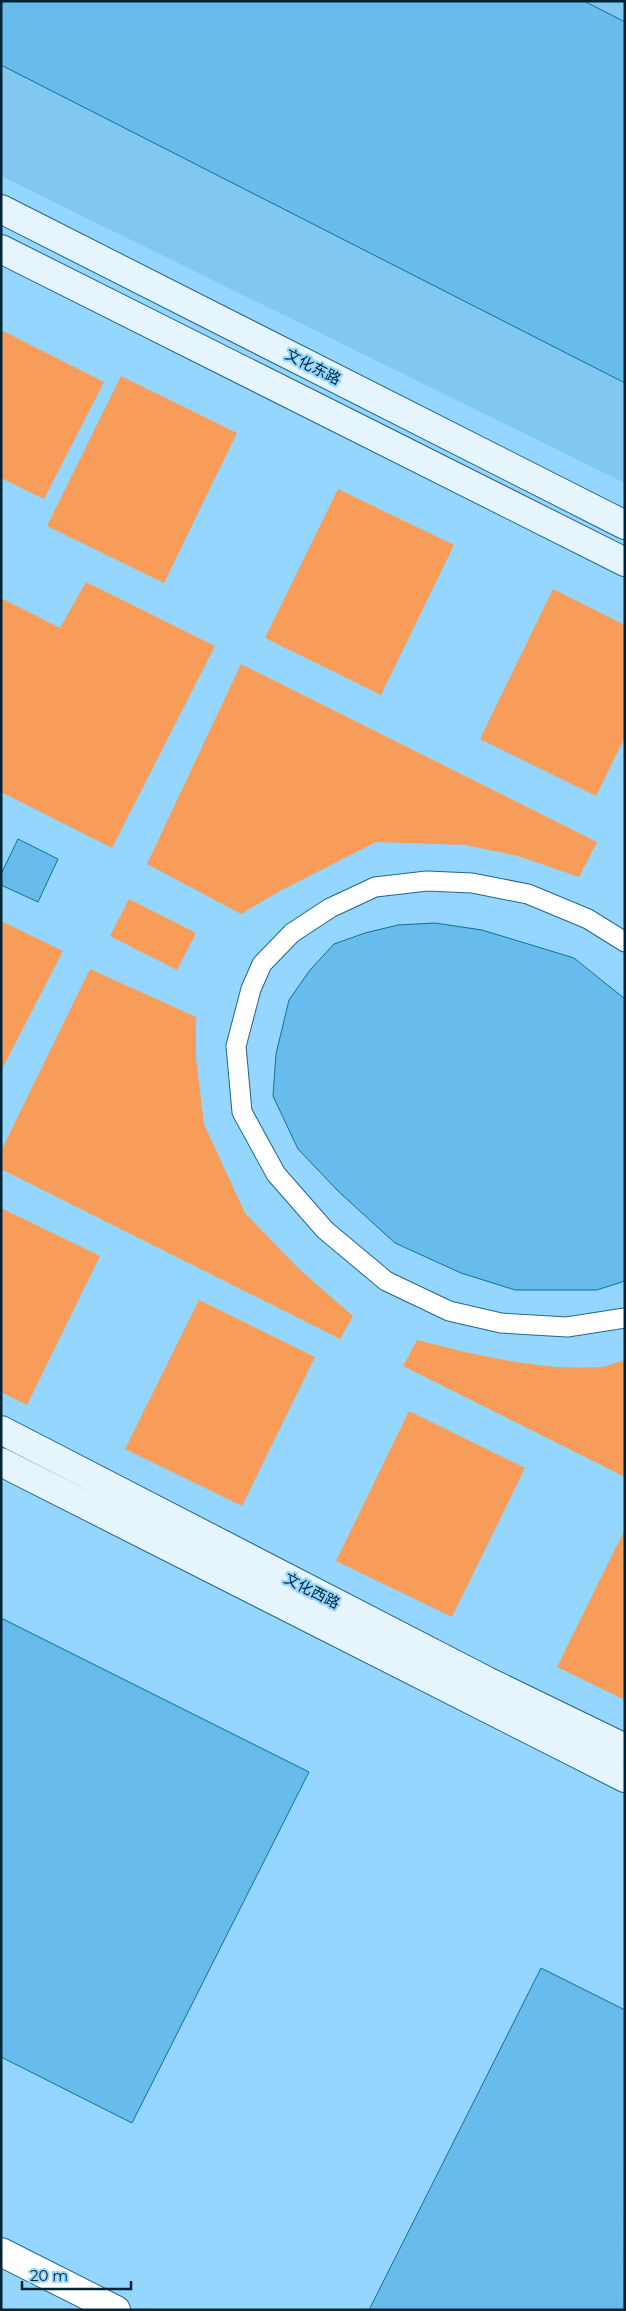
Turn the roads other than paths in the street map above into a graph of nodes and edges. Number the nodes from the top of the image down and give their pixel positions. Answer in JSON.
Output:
{"nodes":[{"id":1,"x":1,"y":209,"type":"edge"},
{"id":2,"x":1,"y":249,"type":"edge"},
{"id":3,"x":625,"y":525,"type":"edge"},
{"id":4,"x":625,"y":562,"type":"edge"},
{"id":5,"x":625,"y":942,"type":"edge"},
{"id":6,"x":625,"y":1318,"type":"edge"},
{"id":7,"x":1,"y":1430,"type":"edge"},
{"id":8,"x":1,"y":1462,"type":"edge"},
{"id":9,"x":625,"y":1748,"type":"edge"},
{"id":10,"x":625,"y":1778,"type":"edge"},
{"id":11,"x":1,"y":2252,"type":"edge"},
{"id":12,"x":116,"y":2310,"type":"edge"}],
"edges":[{"from":1,"to":3,"type":"street","name":"文化东路"},
{"from":2,"to":4,"type":"street"},
{"from":5,"to":6,"type":"lane"},
{"from":7,"to":9,"type":"street","name":"文化西路"},
{"from":8,"to":10,"type":"street","name":"文化西路"},
{"from":11,"to":12,"type":"street"}]}
